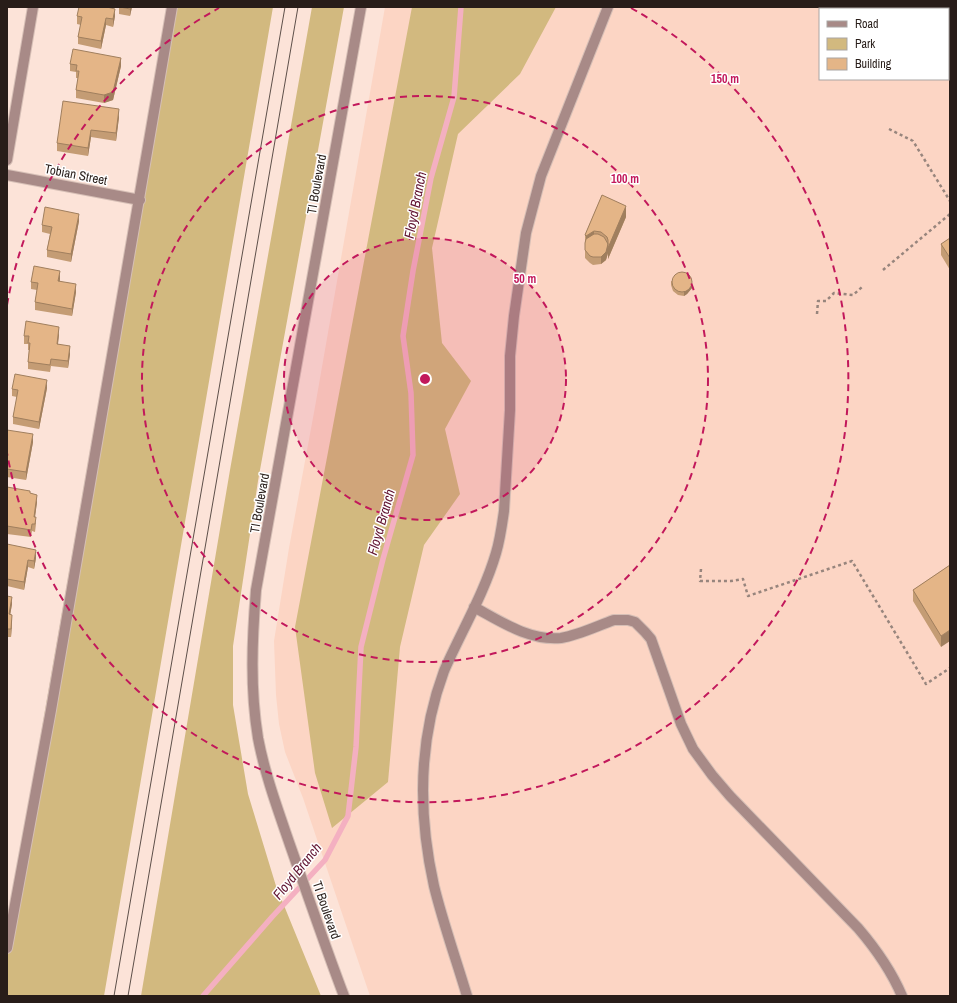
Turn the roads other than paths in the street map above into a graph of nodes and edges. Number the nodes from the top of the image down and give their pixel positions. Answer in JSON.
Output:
{"nodes":[{"id":1,"x":32,"y":7,"type":"edge"},
{"id":2,"x":172,"y":7,"type":"edge"},
{"id":3,"x":361,"y":7,"type":"edge"},
{"id":4,"x":608,"y":7,"type":"edge"},
{"id":5,"x":7,"y":160,"type":"edge"},
{"id":6,"x":7,"y":175,"type":"edge"},
{"id":7,"x":140,"y":200,"type":"junction"},
{"id":8,"x":474,"y":607,"type":"junction"},
{"id":9,"x":7,"y":948,"type":"edge"},
{"id":10,"x":344,"y":996,"type":"edge"},
{"id":11,"x":467,"y":996,"type":"edge"},
{"id":12,"x":902,"y":996,"type":"edge"}],
"edges":[{"from":1,"to":5,"type":"street"},
{"from":2,"to":7,"type":"street"},
{"from":3,"to":10,"type":"street","name":"TI Boulevard"},
{"from":4,"to":8,"type":"street"},
{"from":6,"to":7,"type":"street","name":"Tobian Street"},
{"from":7,"to":9,"type":"street"},
{"from":8,"to":11,"type":"street"},
{"from":8,"to":12,"type":"street"}]}
